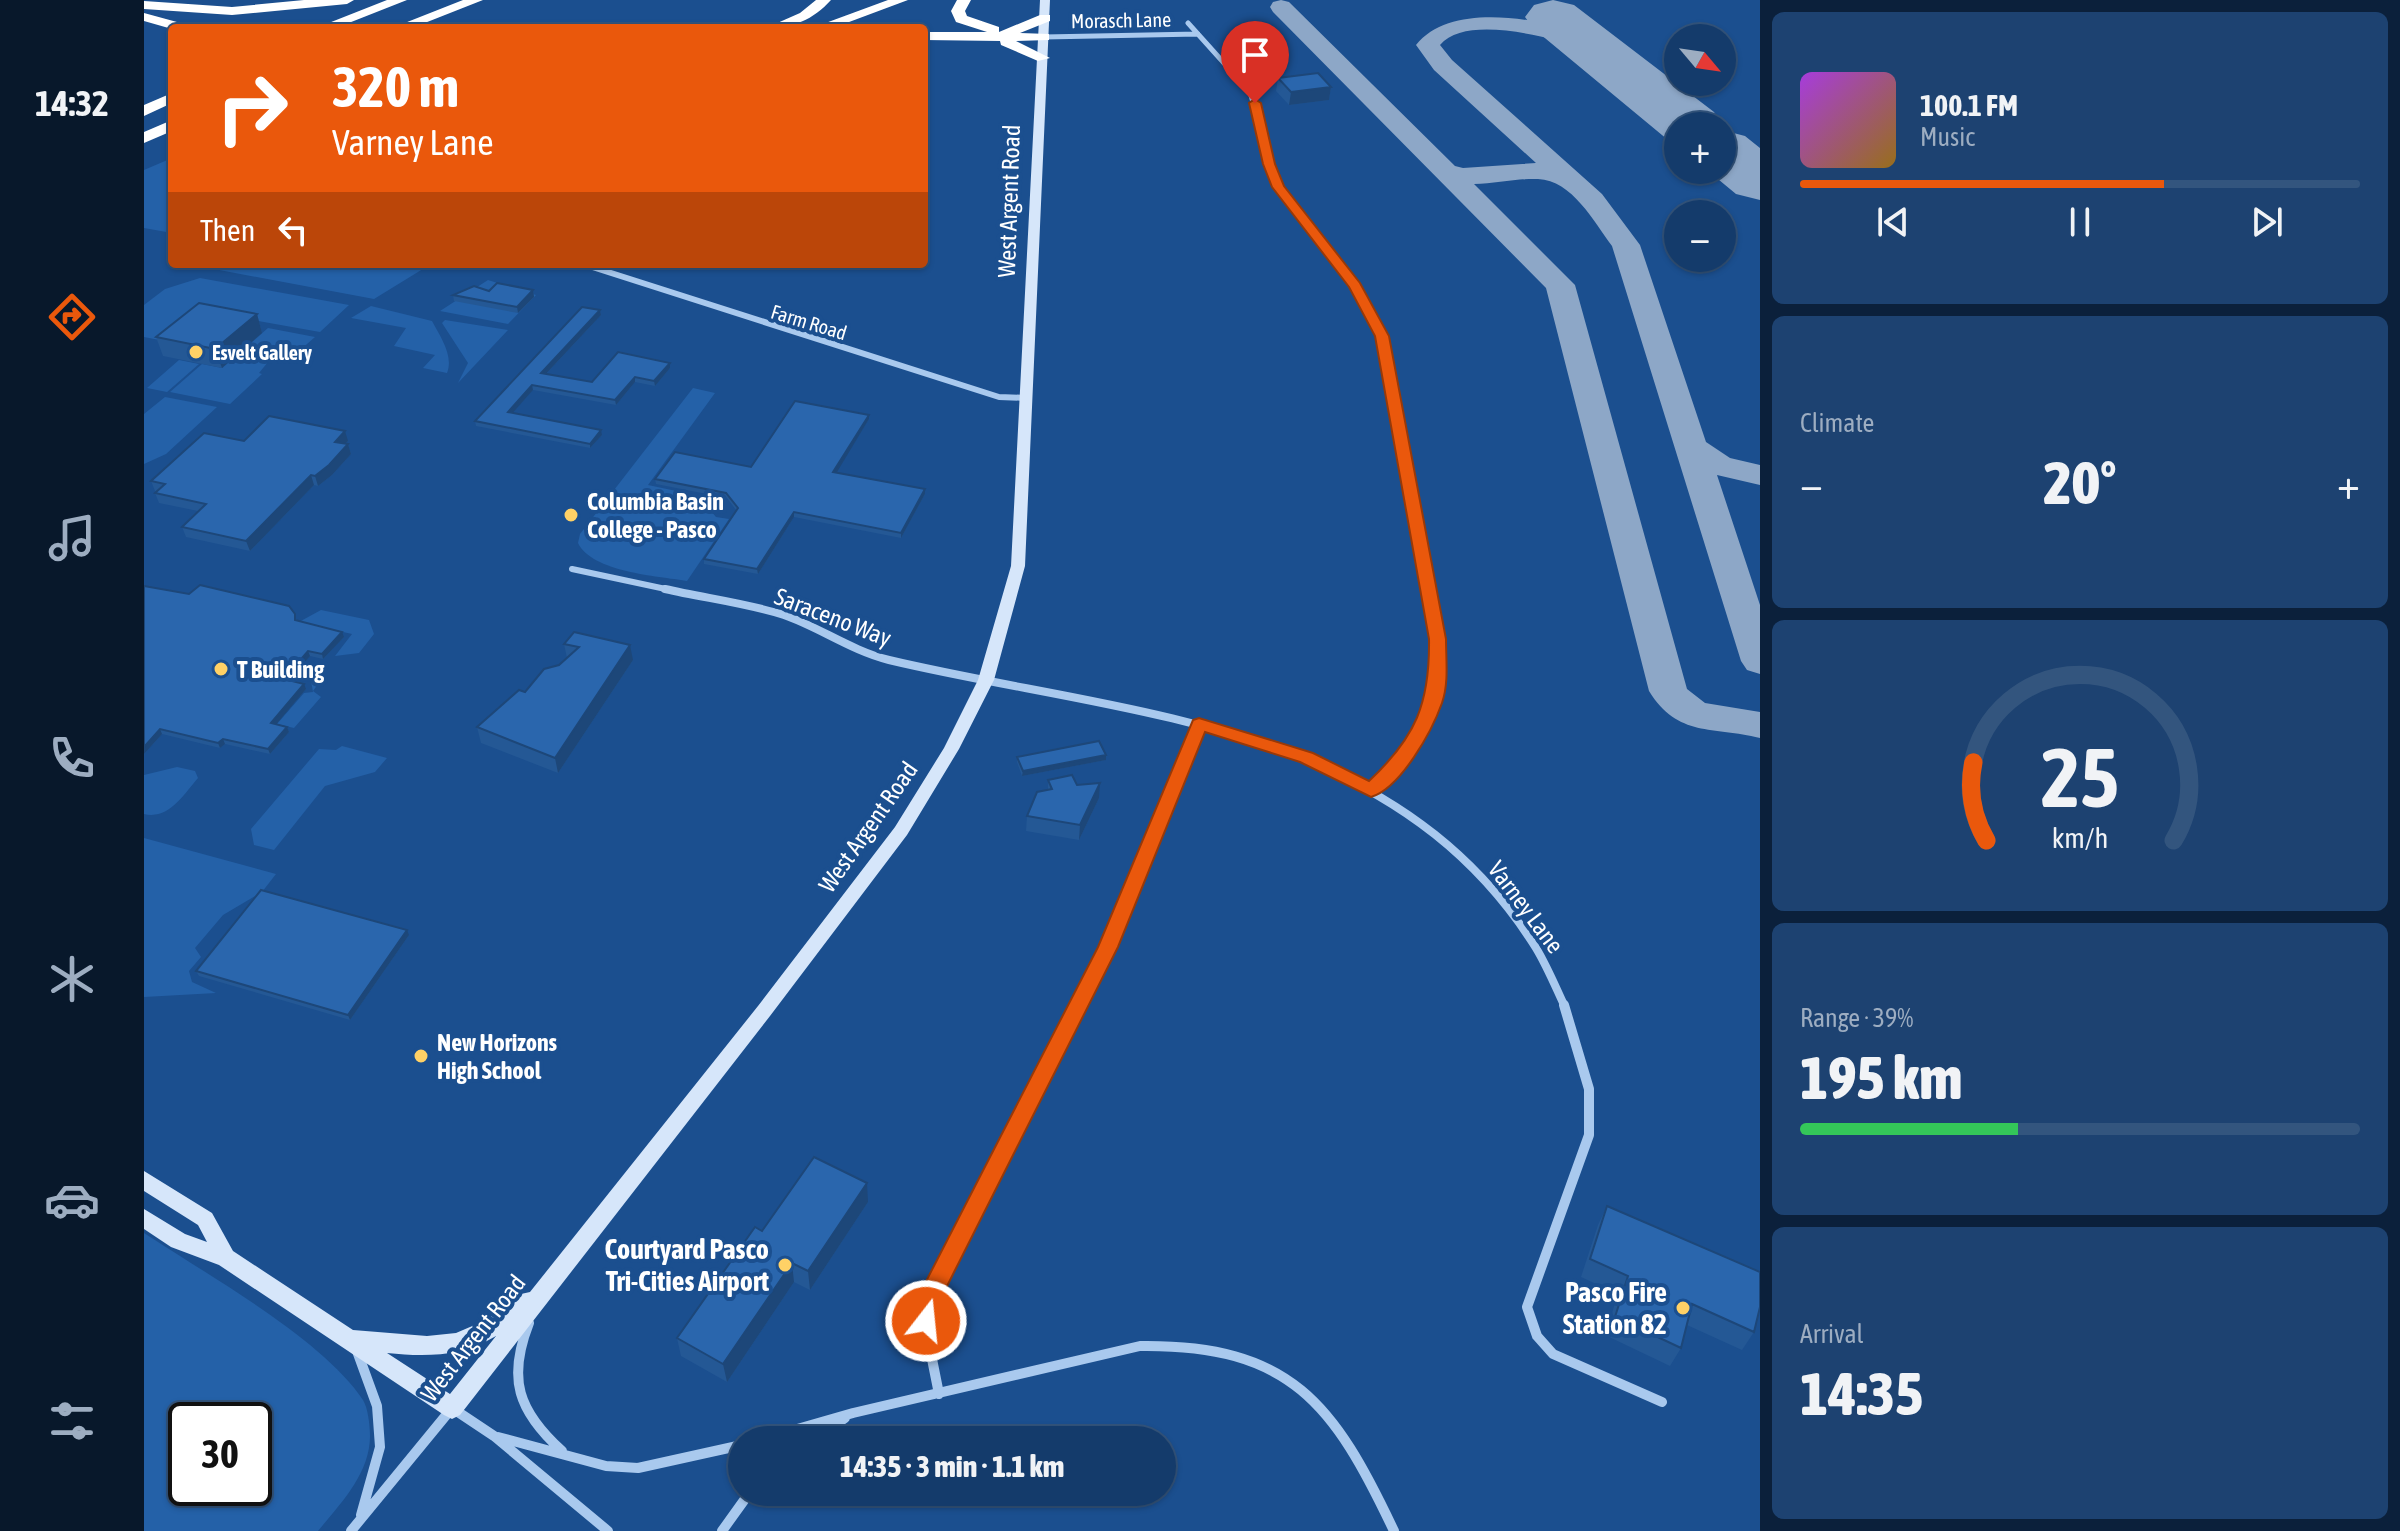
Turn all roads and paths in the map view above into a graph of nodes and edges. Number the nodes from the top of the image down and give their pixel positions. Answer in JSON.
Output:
{"nodes":[{"id":1,"x":347,"y":0,"type":"edge"},
{"id":2,"x":400,"y":0,"type":"edge"},
{"id":3,"x":431,"y":0,"type":"edge"},
{"id":4,"x":476,"y":0,"type":"edge"},
{"id":5,"x":482,"y":0,"type":"edge"},
{"id":6,"x":824,"y":0,"type":"edge"},
{"id":7,"x":901,"y":0,"type":"edge"},
{"id":8,"x":964,"y":0,"type":"edge"},
{"id":9,"x":1045,"y":0,"type":"edge"},
{"id":10,"x":144,"y":5,"type":"edge"},
{"id":11,"x":451,"y":9,"type":"junction"},
{"id":12,"x":144,"y":17,"type":"edge"},
{"id":13,"x":1045,"y":18,"type":"junction"},
{"id":14,"x":1188,"y":23,"type":"dead end"},
{"id":15,"x":169,"y":24,"type":"edge"},
{"id":16,"x":334,"y":24,"type":"edge"},
{"id":17,"x":368,"y":24,"type":"edge"},
{"id":18,"x":410,"y":24,"type":"edge"},
{"id":19,"x":784,"y":24,"type":"edge"},
{"id":20,"x":831,"y":24,"type":"edge"},
{"id":21,"x":1011,"y":31,"type":"junction"},
{"id":22,"x":1198,"y":34,"type":"junction"},
{"id":23,"x":928,"y":36,"type":"edge"},
{"id":24,"x":1044,"y":37,"type":"junction"},
{"id":25,"x":984,"y":38,"type":"junction"},
{"id":26,"x":1043,"y":58,"type":"junction"},
{"id":27,"x":168,"y":99,"type":"edge"},
{"id":28,"x":168,"y":109,"type":"edge"},
{"id":29,"x":144,"y":111,"type":"edge"},
{"id":30,"x":144,"y":121,"type":"edge"},
{"id":31,"x":168,"y":127,"type":"edge"},
{"id":32,"x":144,"y":138,"type":"edge"},
{"id":33,"x":596,"y":268,"type":"edge"},
{"id":34,"x":1029,"y":398,"type":"junction"},
{"id":35,"x":572,"y":569,"type":"dead end"},
{"id":36,"x":986,"y":680,"type":"junction"},
{"id":37,"x":1199,"y":724,"type":"junction"},
{"id":38,"x":1371,"y":790,"type":"junction"},
{"id":39,"x":144,"y":1180,"type":"edge"},
{"id":40,"x":144,"y":1218,"type":"edge"},
{"id":41,"x":226,"y":1258,"type":"junction"},
{"id":42,"x":543,"y":1292,"type":"junction"},
{"id":43,"x":353,"y":1339,"type":"junction"},
{"id":44,"x":939,"y":1394,"type":"junction"},
{"id":45,"x":1662,"y":1402,"type":"dead end"},
{"id":46,"x":452,"y":1408,"type":"junction"},
{"id":47,"x":853,"y":1413,"type":"junction"},
{"id":48,"x":808,"y":1426,"type":"edge"},
{"id":49,"x":834,"y":1426,"type":"edge"},
{"id":50,"x":494,"y":1436,"type":"junction"},
{"id":51,"x":728,"y":1448,"type":"edge"},
{"id":52,"x":566,"y":1454,"type":"junction"},
{"id":53,"x":740,"y":1506,"type":"edge"},
{"id":54,"x":356,"y":1526,"type":"edge"},
{"id":55,"x":608,"y":1531,"type":"edge"},
{"id":56,"x":722,"y":1531,"type":"edge"},
{"id":57,"x":1394,"y":1531,"type":"edge"}],
"edges":[{"from":1,"to":10,"type":"highway"},
{"from":2,"to":16,"type":"highway"},
{"from":3,"to":17,"type":"highway"},
{"from":4,"to":11,"type":"highway"},
{"from":5,"to":11,"type":"highway"},
{"from":6,"to":19,"type":"highway"},
{"from":7,"to":20,"type":"highway"},
{"from":8,"to":21,"type":"highway"},
{"from":9,"to":13,"type":"main road","name":"West Argent Road"},
{"from":11,"to":18,"type":"highway"},
{"from":12,"to":15,"type":"highway"},
{"from":13,"to":21,"type":"highway"},
{"from":13,"to":24,"type":"main road","name":"West Argent Road"},
{"from":14,"to":22,"type":"street"},
{"from":21,"to":24,"type":"highway"},
{"from":22,"to":24,"type":"street","name":"Morasch Lane"},
{"from":22,"to":38,"type":"street"},
{"from":23,"to":25,"type":"highway"},
{"from":24,"to":25,"type":"highway"},
{"from":24,"to":26,"type":"main road","name":"West Argent Road"},
{"from":25,"to":26,"type":"highway"},
{"from":26,"to":34,"type":"main road","name":"West Argent Road"},
{"from":27,"to":29,"type":"highway"},
{"from":28,"to":30,"type":"highway"},
{"from":31,"to":32,"type":"highway"},
{"from":33,"to":34,"type":"street","name":"Farm Road"},
{"from":34,"to":36,"type":"main road","name":"West Argent Road"},
{"from":35,"to":36,"type":"street","name":"Saraceno Way"},
{"from":36,"to":37,"type":"street","name":"Varney Lane"},
{"from":36,"to":42,"type":"main road","name":"West Argent Road"},
{"from":37,"to":38,"type":"street","name":"Varney Lane"},
{"from":37,"to":44,"type":"street"},
{"from":38,"to":45,"type":"street","name":"Varney Lane"},
{"from":39,"to":41,"type":"main road"},
{"from":40,"to":41,"type":"main road"},
{"from":41,"to":43,"type":"main road"},
{"from":42,"to":43,"type":"main road"},
{"from":42,"to":46,"type":"main road","name":"West Argent Road"},
{"from":42,"to":52,"type":"street"},
{"from":43,"to":46,"type":"main road"},
{"from":43,"to":54,"type":"street"},
{"from":44,"to":47,"type":"street"},
{"from":44,"to":57,"type":"street"},
{"from":46,"to":50,"type":"street"},
{"from":46,"to":54,"type":"street","name":"West Argent Road"},
{"from":47,"to":48,"type":"street"},
{"from":47,"to":49,"type":"street"},
{"from":50,"to":52,"type":"street"},
{"from":50,"to":55,"type":"street"},
{"from":51,"to":52,"type":"street"},
{"from":53,"to":56,"type":"street"}]}
